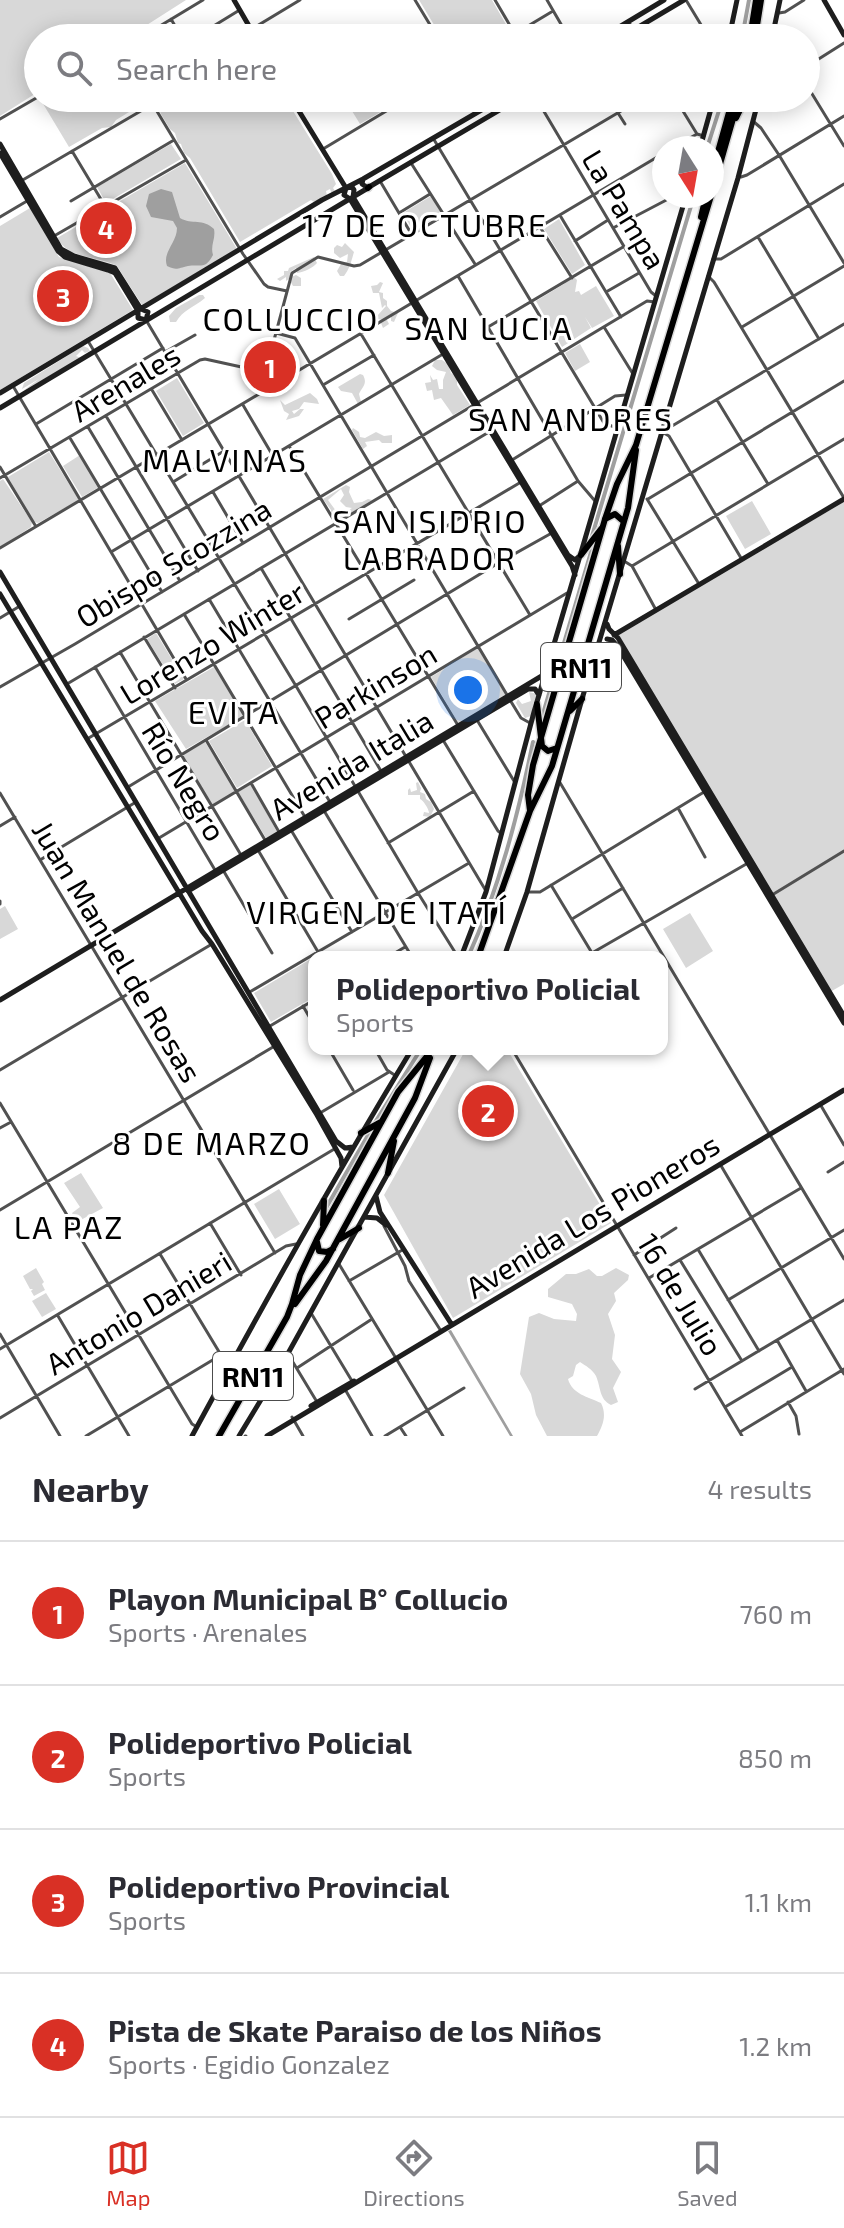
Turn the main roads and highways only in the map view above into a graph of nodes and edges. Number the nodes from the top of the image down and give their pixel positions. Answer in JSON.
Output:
{"nodes":[{"id":1,"x":234,"y":0,"type":"edge"},
{"id":2,"x":664,"y":0,"type":"edge"},
{"id":3,"x":685,"y":0,"type":"edge"},
{"id":4,"x":737,"y":0,"type":"edge"},
{"id":5,"x":758,"y":0,"type":"edge"},
{"id":6,"x":780,"y":0,"type":"edge"},
{"id":7,"x":824,"y":0,"type":"edge"},
{"id":8,"x":248,"y":24,"type":"edge"},
{"id":9,"x":623,"y":24,"type":"edge"},
{"id":10,"x":644,"y":24,"type":"edge"},
{"id":11,"x":732,"y":24,"type":"edge"},
{"id":12,"x":754,"y":24,"type":"edge"},
{"id":13,"x":776,"y":24,"type":"edge"},
{"id":14,"x":844,"y":35,"type":"edge"},
{"id":15,"x":300,"y":112,"type":"edge"},
{"id":16,"x":478,"y":112,"type":"edge"},
{"id":17,"x":497,"y":112,"type":"edge"},
{"id":18,"x":709,"y":112,"type":"edge"},
{"id":19,"x":732,"y":112,"type":"edge"},
{"id":20,"x":733,"y":112,"type":"edge"},
{"id":21,"x":739,"y":112,"type":"edge"},
{"id":22,"x":755,"y":112,"type":"edge"},
{"id":23,"x":729,"y":132,"type":"junction"},
{"id":24,"x":700,"y":136,"type":"edge"},
{"id":25,"x":724,"y":136,"type":"edge"},
{"id":26,"x":0,"y":144,"type":"edge"},
{"id":27,"x":724,"y":149,"type":"edge"},
{"id":28,"x":0,"y":153,"type":"edge"},
{"id":29,"x":363,"y":179,"type":"junction"},
{"id":30,"x":20,"y":181,"type":"junction"},
{"id":31,"x":346,"y":188,"type":"junction"},
{"id":32,"x":369,"y":188,"type":"junction"},
{"id":33,"x":352,"y":198,"type":"junction"},
{"id":34,"x":322,"y":200,"type":"junction"},
{"id":35,"x":683,"y":208,"type":"edge"},
{"id":36,"x":706,"y":208,"type":"edge"},
{"id":37,"x":328,"y":212,"type":"junction"},
{"id":38,"x":139,"y":310,"type":"junction"},
{"id":39,"x":146,"y":320,"type":"junction"},
{"id":40,"x":0,"y":393,"type":"edge"},
{"id":41,"x":0,"y":408,"type":"edge"},
{"id":42,"x":636,"y":445,"type":"junction"},
{"id":43,"x":844,"y":498,"type":"edge"},
{"id":44,"x":623,"y":521,"type":"junction"},
{"id":45,"x":604,"y":522,"type":"junction"},
{"id":46,"x":553,"y":533,"type":"junction"},
{"id":47,"x":618,"y":540,"type":"junction"},
{"id":48,"x":581,"y":555,"type":"junction"},
{"id":49,"x":0,"y":572,"type":"edge"},
{"id":50,"x":620,"y":574,"type":"junction"},
{"id":51,"x":575,"y":575,"type":"junction"},
{"id":52,"x":0,"y":594,"type":"edge"},
{"id":53,"x":607,"y":619,"type":"junction"},
{"id":54,"x":615,"y":634,"type":"junction"},
{"id":55,"x":607,"y":639,"type":"junction"},
{"id":56,"x":600,"y":642,"type":"junction"},
{"id":57,"x":546,"y":673,"type":"junction"},
{"id":58,"x":540,"y":695,"type":"junction"},
{"id":59,"x":509,"y":698,"type":"junction"},
{"id":60,"x":582,"y":699,"type":"junction"},
{"id":61,"x":537,"y":704,"type":"junction"},
{"id":62,"x":567,"y":713,"type":"junction"},
{"id":63,"x":459,"y":728,"type":"junction"},
{"id":64,"x":541,"y":738,"type":"junction"},
{"id":65,"x":557,"y":748,"type":"junction"},
{"id":66,"x":407,"y":759,"type":"junction"},
{"id":67,"x":356,"y":789,"type":"junction"},
{"id":68,"x":707,"y":790,"type":"junction"},
{"id":69,"x":323,"y":809,"type":"junction"},
{"id":70,"x":530,"y":811,"type":"junction"},
{"id":71,"x":280,"y":834,"type":"junction"},
{"id":72,"x":750,"y":862,"type":"junction"},
{"id":73,"x":219,"y":870,"type":"junction"},
{"id":74,"x":188,"y":888,"type":"junction"},
{"id":75,"x":179,"y":893,"type":"junction"},
{"id":76,"x":461,"y":951,"type":"edge"},
{"id":77,"x":480,"y":951,"type":"edge"},
{"id":78,"x":506,"y":951,"type":"edge"},
{"id":79,"x":246,"y":994,"type":"junction"},
{"id":80,"x":0,"y":1000,"type":"edge"},
{"id":81,"x":844,"y":1016,"type":"edge"},
{"id":82,"x":844,"y":1023,"type":"edge"},
{"id":83,"x":277,"y":1045,"type":"junction"},
{"id":84,"x":408,"y":1055,"type":"edge"},
{"id":85,"x":428,"y":1055,"type":"edge"},
{"id":86,"x":430,"y":1055,"type":"edge"},
{"id":87,"x":454,"y":1055,"type":"edge"},
{"id":88,"x":844,"y":1090,"type":"edge"},
{"id":89,"x":319,"y":1114,"type":"junction"},
{"id":90,"x":383,"y":1119,"type":"junction"},
{"id":91,"x":401,"y":1125,"type":"junction"},
{"id":92,"x":361,"y":1133,"type":"junction"},
{"id":93,"x":395,"y":1135,"type":"junction"},
{"id":94,"x":353,"y":1147,"type":"junction"},
{"id":95,"x":342,"y":1167,"type":"junction"},
{"id":96,"x":388,"y":1173,"type":"junction"},
{"id":97,"x":376,"y":1195,"type":"junction"},
{"id":98,"x":324,"y":1201,"type":"junction"},
{"id":99,"x":364,"y":1217,"type":"junction"},
{"id":100,"x":323,"y":1227,"type":"junction"},
{"id":101,"x":359,"y":1228,"type":"junction"},
{"id":102,"x":390,"y":1228,"type":"junction"},
{"id":103,"x":317,"y":1239,"type":"junction"},
{"id":104,"x":337,"y":1241,"type":"junction"},
{"id":105,"x":333,"y":1249,"type":"junction"},
{"id":106,"x":287,"y":1317,"type":"junction"},
{"id":107,"x":452,"y":1325,"type":"junction"},
{"id":108,"x":353,"y":1383,"type":"junction"},
{"id":109,"x":318,"y":1404,"type":"junction"},
{"id":110,"x":293,"y":1419,"type":"junction"},
{"id":111,"x":244,"y":1435,"type":"edge"},
{"id":112,"x":192,"y":1436,"type":"edge"},
{"id":113,"x":219,"y":1436,"type":"edge"},
{"id":114,"x":260,"y":1436,"type":"edge"},
{"id":115,"x":267,"y":1436,"type":"edge"}],
"edges":[{"from":1,"to":8,"type":"main road"},
{"from":2,"to":9,"type":"main road"},
{"from":3,"to":10,"type":"main road"},
{"from":4,"to":11,"type":"main road"},
{"from":5,"to":12,"type":"highway"},
{"from":6,"to":13,"type":"main road"},
{"from":7,"to":14,"type":"main road"},
{"from":15,"to":31,"type":"main road"},
{"from":16,"to":29,"type":"main road"},
{"from":17,"to":32,"type":"main road"},
{"from":18,"to":24,"type":"main road"},
{"from":19,"to":25,"type":"highway","number":"RN11"},
{"from":20,"to":23,"type":"highway","number":"RN11"},
{"from":21,"to":23,"type":"highway"},
{"from":22,"to":50,"type":"main road"},
{"from":23,"to":27,"type":"highway","number":"RN11"},
{"from":26,"to":30,"type":"main road"},
{"from":28,"to":30,"type":"main road"},
{"from":29,"to":31,"type":"main road"},
{"from":29,"to":32,"type":"main road"},
{"from":30,"to":38,"type":"main road"},
{"from":31,"to":33,"type":"main road"},
{"from":31,"to":34,"type":"main road"},
{"from":32,"to":33,"type":"main road"},
{"from":33,"to":37,"type":"main road"},
{"from":33,"to":46,"type":"main road"},
{"from":34,"to":37,"type":"main road"},
{"from":34,"to":38,"type":"main road"},
{"from":35,"to":48,"type":"main road"},
{"from":36,"to":42,"type":"highway","number":"RN11"},
{"from":37,"to":39,"type":"main road"},
{"from":38,"to":39,"type":"main road"},
{"from":38,"to":40,"type":"main road"},
{"from":39,"to":41,"type":"main road"},
{"from":42,"to":44,"type":"highway","number":"RN11"},
{"from":42,"to":45,"type":"highway","number":"RN11"},
{"from":43,"to":54,"type":"main road"},
{"from":44,"to":45,"type":"highway"},
{"from":44,"to":47,"type":"highway","number":"RN11"},
{"from":45,"to":48,"type":"highway"},
{"from":45,"to":64,"type":"highway","number":"RN11"},
{"from":46,"to":48,"type":"main road"},
{"from":46,"to":51,"type":"main road"},
{"from":47,"to":50,"type":"highway"},
{"from":47,"to":62,"type":"highway","number":"RN11"},
{"from":48,"to":51,"type":"main road"},
{"from":49,"to":74,"type":"main road"},
{"from":50,"to":53,"type":"main road"},
{"from":51,"to":57,"type":"main road"},
{"from":52,"to":75,"type":"main road"},
{"from":53,"to":54,"type":"main road"},
{"from":53,"to":56,"type":"main road"},
{"from":54,"to":55,"type":"main road"},
{"from":54,"to":68,"type":"main road"},
{"from":55,"to":56,"type":"main road"},
{"from":55,"to":68,"type":"main road"},
{"from":56,"to":60,"type":"main road"},
{"from":57,"to":58,"type":"main road"},
{"from":57,"to":59,"type":"main road","name":"Avenida Italia"},
{"from":58,"to":59,"type":"main road","name":"Avenida Italia"},
{"from":58,"to":61,"type":"main road"},
{"from":59,"to":63,"type":"main road","name":"Avenida Italia"},
{"from":59,"to":63,"type":"main road","name":"Avenida Italia"},
{"from":60,"to":62,"type":"highway"},
{"from":60,"to":78,"type":"main road"},
{"from":61,"to":64,"type":"highway"},
{"from":61,"to":76,"type":"main road"},
{"from":62,"to":65,"type":"highway","number":"RN11"},
{"from":63,"to":66,"type":"main road","name":"Avenida Italia"},
{"from":63,"to":66,"type":"main road","name":"Avenida Italia"},
{"from":64,"to":65,"type":"highway"},
{"from":64,"to":70,"type":"highway","number":"RN11"},
{"from":65,"to":70,"type":"highway","number":"RN11"},
{"from":66,"to":67,"type":"main road","name":"Avenida Italia"},
{"from":66,"to":67,"type":"main road","name":"Avenida Italia"},
{"from":67,"to":69,"type":"main road","name":"Avenida Italia"},
{"from":67,"to":69,"type":"main road","name":"Avenida Italia"},
{"from":68,"to":72,"type":"main road"},
{"from":69,"to":71,"type":"main road","name":"Avenida Italia"},
{"from":69,"to":71,"type":"main road","name":"Avenida Italia"},
{"from":70,"to":77,"type":"highway","number":"RN11"},
{"from":71,"to":73,"type":"main road","name":"Avenida Italia"},
{"from":71,"to":73,"type":"main road","name":"Avenida Italia"},
{"from":72,"to":81,"type":"main road"},
{"from":72,"to":82,"type":"main road"},
{"from":73,"to":74,"type":"main road","name":"Avenida Italia"},
{"from":74,"to":75,"type":"main road","name":"Avenida Italia"},
{"from":74,"to":79,"type":"main road"},
{"from":75,"to":79,"type":"main road"},
{"from":75,"to":80,"type":"main road","name":"Avenida Italia"},
{"from":79,"to":83,"type":"main road"},
{"from":79,"to":83,"type":"main road"},
{"from":83,"to":89,"type":"main road"},
{"from":84,"to":92,"type":"main road"},
{"from":85,"to":90,"type":"highway","number":"RN11"},
{"from":86,"to":91,"type":"highway","number":"RN11"},
{"from":87,"to":96,"type":"main road"},
{"from":88,"to":107,"type":"main road","name":"Avenida Los Pioneros"},
{"from":89,"to":94,"type":"main road"},
{"from":89,"to":95,"type":"main road"},
{"from":90,"to":91,"type":"highway"},
{"from":90,"to":92,"type":"highway"},
{"from":90,"to":100,"type":"highway","number":"RN11"},
{"from":91,"to":93,"type":"highway","number":"RN11"},
{"from":92,"to":94,"type":"main road"},
{"from":93,"to":96,"type":"highway"},
{"from":93,"to":104,"type":"highway","number":"RN11"},
{"from":94,"to":95,"type":"main road"},
{"from":95,"to":98,"type":"main road"},
{"from":96,"to":97,"type":"main road"},
{"from":97,"to":99,"type":"main road"},
{"from":97,"to":102,"type":"main road"},
{"from":98,"to":100,"type":"highway"},
{"from":98,"to":112,"type":"main road"},
{"from":99,"to":101,"type":"main road"},
{"from":99,"to":102,"type":"main road"},
{"from":100,"to":103,"type":"highway","number":"RN11"},
{"from":101,"to":104,"type":"highway"},
{"from":101,"to":111,"type":"main road"},
{"from":102,"to":107,"type":"main road"},
{"from":103,"to":105,"type":"highway"},
{"from":103,"to":106,"type":"highway","number":"RN11"},
{"from":104,"to":105,"type":"highway","number":"RN11"},
{"from":105,"to":106,"type":"highway","number":"RN11"},
{"from":106,"to":113,"type":"highway","number":"RN11"},
{"from":107,"to":108,"type":"main road","name":"Avenida Los Pioneros"},
{"from":108,"to":109,"type":"main road","name":"Avenida Los Pioneros"},
{"from":108,"to":109,"type":"main road","name":"Avenida Los Pioneros"},
{"from":109,"to":110,"type":"main road","name":"Avenida Los Pioneros"},
{"from":110,"to":114,"type":"main road","name":"Avenida Los Pioneros"},
{"from":110,"to":115,"type":"main road","name":"Avenida Los Pioneros"}]}
